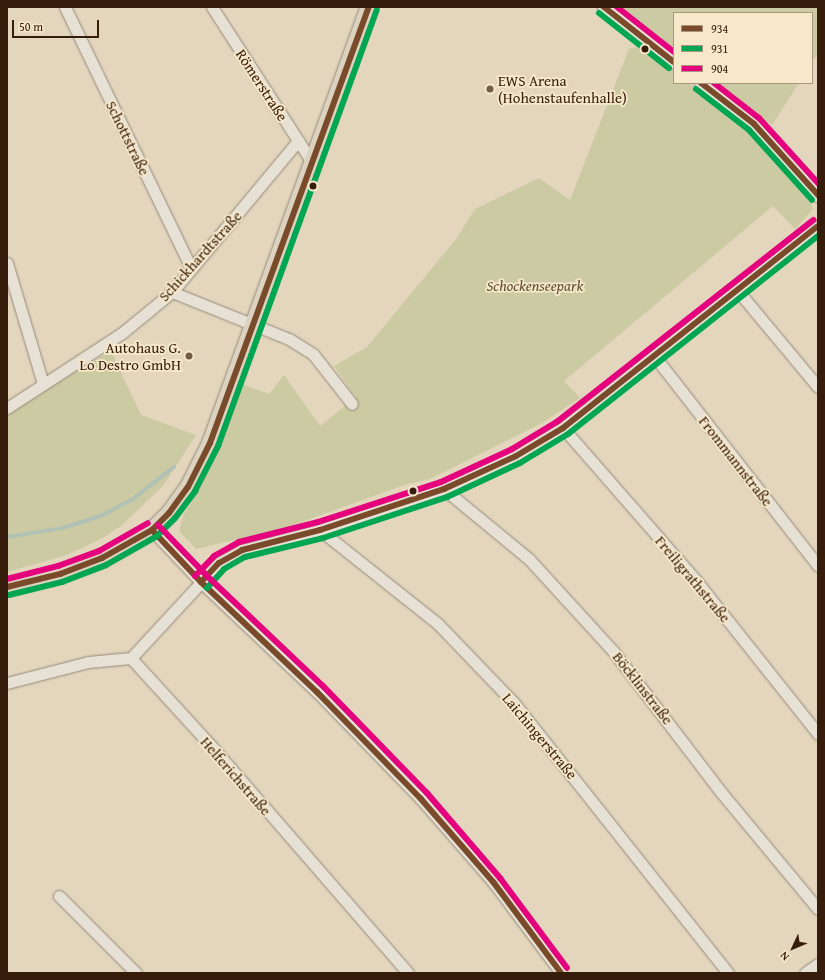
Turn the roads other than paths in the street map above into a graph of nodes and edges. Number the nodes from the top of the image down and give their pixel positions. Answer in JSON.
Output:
{"nodes":[{"id":1,"x":65,"y":7,"type":"edge"},
{"id":2,"x":212,"y":7,"type":"edge"},
{"id":3,"x":369,"y":7,"type":"edge"},
{"id":4,"x":604,"y":7,"type":"edge"},
{"id":5,"x":673,"y":61,"type":"edge"},
{"id":6,"x":702,"y":84,"type":"edge"},
{"id":7,"x":298,"y":141,"type":"junction"},
{"id":8,"x":312,"y":162,"type":"junction"},
{"id":9,"x":818,"y":195,"type":"edge"},
{"id":10,"x":818,"y":226,"type":"edge"},
{"id":11,"x":7,"y":263,"type":"edge"},
{"id":12,"x":192,"y":268,"type":"junction"},
{"id":13,"x":738,"y":290,"type":"junction"},
{"id":14,"x":172,"y":292,"type":"junction"},
{"id":15,"x":253,"y":324,"type":"junction"},
{"id":16,"x":654,"y":357,"type":"junction"},
{"id":17,"x":43,"y":384,"type":"junction"},
{"id":18,"x":818,"y":387,"type":"edge"},
{"id":19,"x":352,"y":404,"type":"dead end"},
{"id":20,"x":7,"y":408,"type":"edge"},
{"id":21,"x":563,"y":428,"type":"junction"},
{"id":22,"x":444,"y":489,"type":"junction"},
{"id":23,"x":152,"y":530,"type":"junction"},
{"id":24,"x":320,"y":530,"type":"junction"},
{"id":25,"x":818,"y":566,"type":"edge"},
{"id":26,"x":201,"y":582,"type":"junction"},
{"id":27,"x":7,"y":587,"type":"edge"},
{"id":28,"x":131,"y":658,"type":"junction"},
{"id":29,"x":7,"y":683,"type":"edge"},
{"id":30,"x":818,"y":734,"type":"edge"},
{"id":31,"x":58,"y":896,"type":"dead end"},
{"id":32,"x":818,"y":909,"type":"edge"},
{"id":33,"x":818,"y":964,"type":"edge"},
{"id":34,"x":136,"y":973,"type":"edge"},
{"id":35,"x":408,"y":973,"type":"edge"},
{"id":36,"x":561,"y":973,"type":"edge"},
{"id":37,"x":728,"y":973,"type":"edge"},
{"id":38,"x":805,"y":973,"type":"edge"}],
"edges":[{"from":1,"to":12,"type":"street","name":"Schottstraße"},
{"from":2,"to":7,"type":"street","name":"Römerstraße"},
{"from":3,"to":8,"type":"main road"},
{"from":4,"to":5,"type":"street"},
{"from":6,"to":9,"type":"street"},
{"from":7,"to":8,"type":"street","name":"Römerstraße"},
{"from":7,"to":12,"type":"street","name":"Schickhardtstraße"},
{"from":8,"to":15,"type":"main road"},
{"from":10,"to":13,"type":"street"},
{"from":11,"to":17,"type":"street"},
{"from":12,"to":14,"type":"street","name":"Schickhardtstraße"},
{"from":13,"to":16,"type":"street"},
{"from":13,"to":18,"type":"street"},
{"from":14,"to":15,"type":"street"},
{"from":14,"to":17,"type":"street","name":"Schickhardtstraße"},
{"from":15,"to":19,"type":"street"},
{"from":15,"to":23,"type":"main road"},
{"from":16,"to":21,"type":"street"},
{"from":16,"to":25,"type":"street","name":"Frommannstraße"},
{"from":17,"to":20,"type":"street","name":"Schickhardtstraße"},
{"from":21,"to":22,"type":"street"},
{"from":21,"to":30,"type":"street","name":"Freiligrathstraße"},
{"from":22,"to":24,"type":"street"},
{"from":22,"to":32,"type":"street","name":"Böcklinstraße"},
{"from":23,"to":26,"type":"street"},
{"from":23,"to":27,"type":"main road"},
{"from":24,"to":26,"type":"street"},
{"from":24,"to":37,"type":"street","name":"Laichingerstraße"},
{"from":26,"to":28,"type":"street"},
{"from":26,"to":36,"type":"street"},
{"from":28,"to":29,"type":"street"},
{"from":28,"to":35,"type":"street","name":"Helferichstraße"},
{"from":31,"to":34,"type":"street"},
{"from":33,"to":38,"type":"street"}]}
